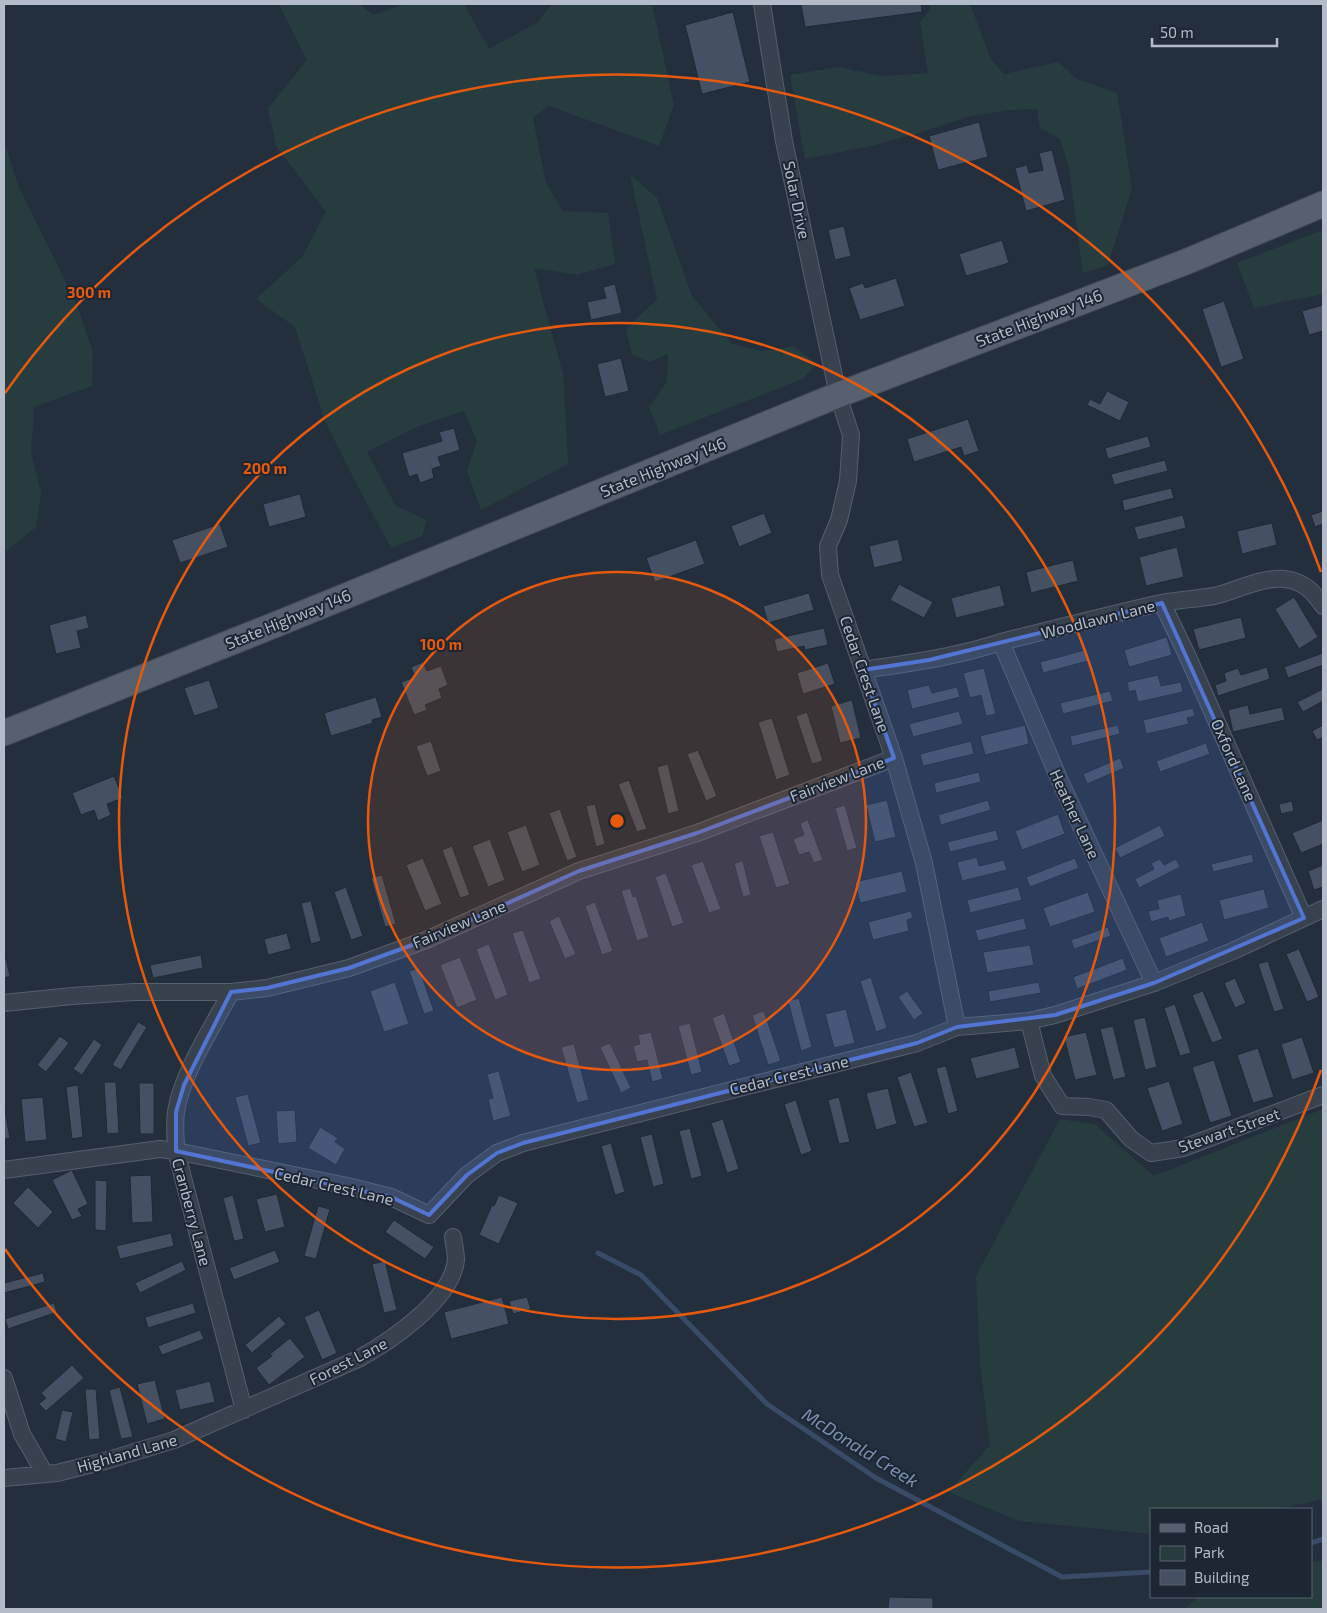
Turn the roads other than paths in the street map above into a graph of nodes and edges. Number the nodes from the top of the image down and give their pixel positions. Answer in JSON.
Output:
{"nodes":[{"id":1,"x":762,"y":4,"type":"edge"},
{"id":2,"x":1323,"y":204,"type":"edge"},
{"id":3,"x":838,"y":395,"type":"junction"},
{"id":4,"x":1162,"y":603,"type":"junction"},
{"id":5,"x":1323,"y":606,"type":"edge"},
{"id":6,"x":1001,"y":642,"type":"junction"},
{"id":7,"x":863,"y":670,"type":"junction"},
{"id":8,"x":4,"y":733,"type":"edge"},
{"id":9,"x":894,"y":758,"type":"junction"},
{"id":10,"x":1323,"y":909,"type":"edge"},
{"id":11,"x":1304,"y":918,"type":"junction"},
{"id":12,"x":1154,"y":983,"type":"junction"},
{"id":13,"x":231,"y":992,"type":"junction"},
{"id":14,"x":4,"y":1003,"type":"edge"},
{"id":15,"x":1029,"y":1021,"type":"junction"},
{"id":16,"x":957,"y":1027,"type":"junction"},
{"id":17,"x":1323,"y":1095,"type":"edge"},
{"id":18,"x":176,"y":1151,"type":"junction"},
{"id":19,"x":4,"y":1170,"type":"edge"},
{"id":20,"x":453,"y":1237,"type":"dead end"},
{"id":21,"x":4,"y":1378,"type":"edge"},
{"id":22,"x":244,"y":1410,"type":"junction"},
{"id":23,"x":45,"y":1474,"type":"junction"},
{"id":24,"x":4,"y":1478,"type":"edge"}],
"edges":[{"from":1,"to":3,"type":"street","name":"Solar Drive"},
{"from":2,"to":3,"type":"main road","name":"State Highway 146"},
{"from":3,"to":7,"type":"street","name":"Cedar Crest Lane"},
{"from":3,"to":8,"type":"main road","name":"State Highway 146"},
{"from":4,"to":5,"type":"street","name":"Woodlawn Lane"},
{"from":4,"to":6,"type":"street","name":"Woodlawn Lane"},
{"from":4,"to":11,"type":"street","name":"Oxford Lane"},
{"from":6,"to":7,"type":"street","name":"Woodlawn Lane"},
{"from":6,"to":12,"type":"street","name":"Heather Lane"},
{"from":7,"to":9,"type":"street","name":"Cedar Crest Lane"},
{"from":9,"to":13,"type":"street","name":"Fairview Lane"},
{"from":9,"to":16,"type":"street","name":"Cedar Crest Lane"},
{"from":10,"to":11,"type":"street"},
{"from":11,"to":12,"type":"street"},
{"from":12,"to":15,"type":"street"},
{"from":13,"to":14,"type":"street","name":"Fairview Lane"},
{"from":13,"to":18,"type":"street","name":"Cranberry Lane"},
{"from":15,"to":16,"type":"street"},
{"from":15,"to":17,"type":"street","name":"Stewart Street"},
{"from":16,"to":18,"type":"street","name":"Cedar Crest Lane"},
{"from":18,"to":19,"type":"street","name":"Cedar Crest Lane"},
{"from":18,"to":22,"type":"street","name":"Cranberry Lane"},
{"from":20,"to":22,"type":"street","name":"Forest Lane"},
{"from":21,"to":23,"type":"street"},
{"from":22,"to":23,"type":"street","name":"Highland Lane"},
{"from":23,"to":24,"type":"street","name":"Highland Lane"}]}
